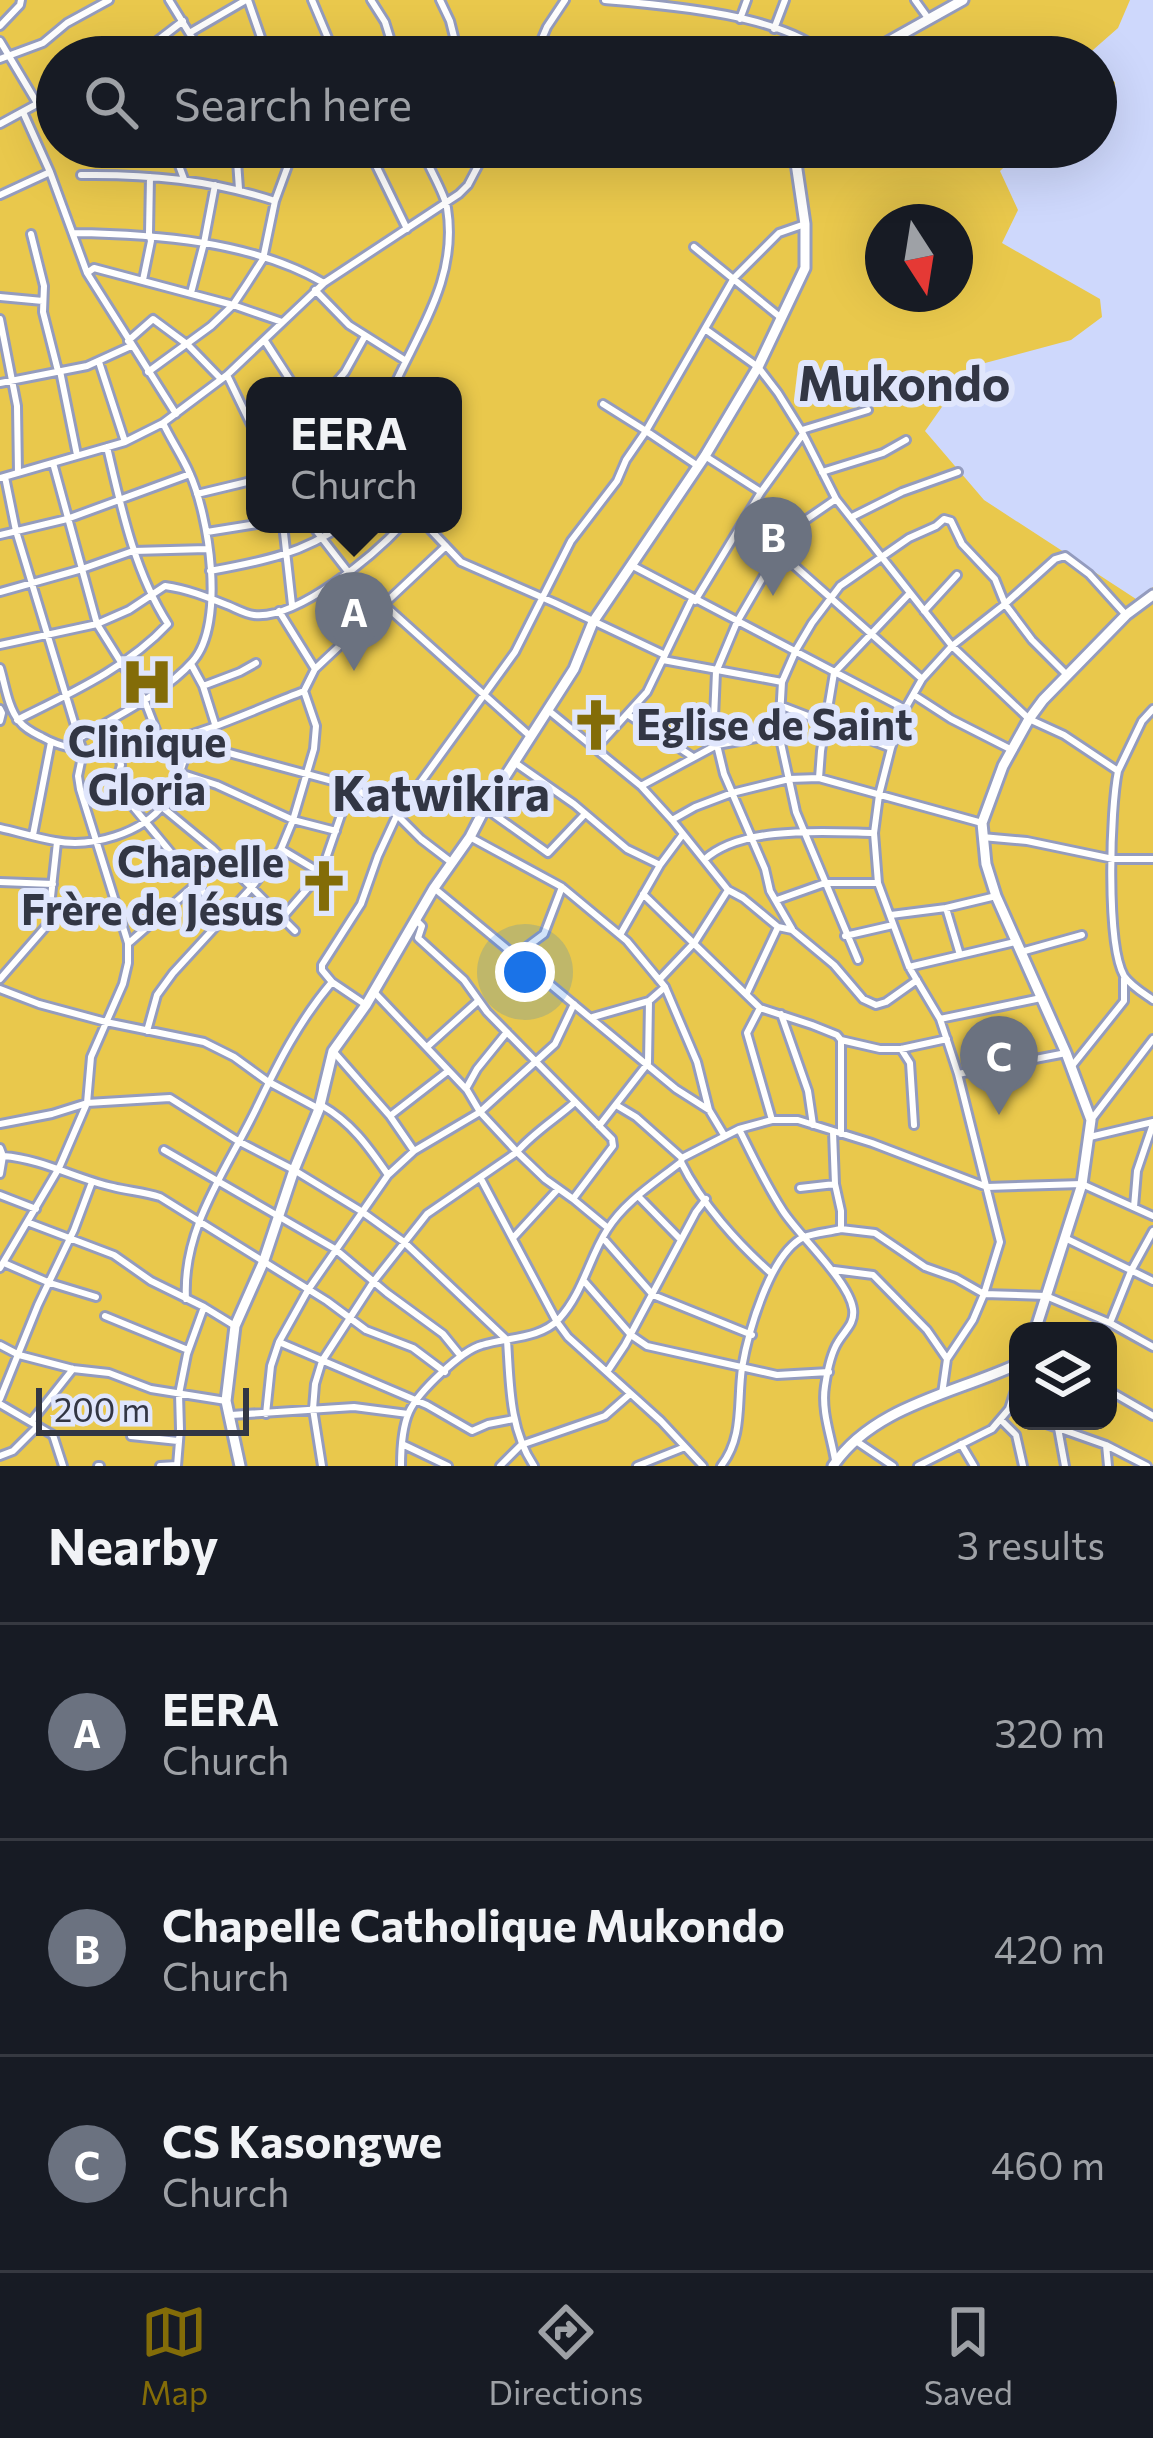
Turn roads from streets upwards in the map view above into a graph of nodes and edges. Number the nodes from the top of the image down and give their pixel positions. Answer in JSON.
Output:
{"nodes":[{"id":1,"x":21,"y":0,"type":"edge"},
{"id":2,"x":109,"y":0,"type":"edge"},
{"id":3,"x":170,"y":0,"type":"edge"},
{"id":4,"x":247,"y":0,"type":"edge"},
{"id":5,"x":312,"y":0,"type":"edge"},
{"id":6,"x":371,"y":0,"type":"edge"},
{"id":7,"x":440,"y":0,"type":"edge"},
{"id":8,"x":565,"y":0,"type":"edge"},
{"id":9,"x":605,"y":0,"type":"edge"},
{"id":10,"x":747,"y":0,"type":"edge"},
{"id":11,"x":785,"y":0,"type":"edge"},
{"id":12,"x":915,"y":0,"type":"edge"},
{"id":13,"x":963,"y":0,"type":"edge"},
{"id":14,"x":698,"y":4,"type":"edge"},
{"id":15,"x":928,"y":18,"type":"junction"},
{"id":16,"x":740,"y":19,"type":"junction"},
{"id":17,"x":183,"y":21,"type":"junction"},
{"id":18,"x":0,"y":26,"type":"edge"},
{"id":19,"x":774,"y":29,"type":"junction"},
{"id":20,"x":191,"y":32,"type":"junction"},
{"id":21,"x":52,"y":36,"type":"edge"},
{"id":22,"x":163,"y":36,"type":"edge"},
{"id":23,"x":193,"y":36,"type":"edge"},
{"id":24,"x":260,"y":36,"type":"edge"},
{"id":25,"x":327,"y":36,"type":"edge"},
{"id":26,"x":390,"y":36,"type":"edge"},
{"id":27,"x":454,"y":36,"type":"edge"},
{"id":28,"x":544,"y":36,"type":"edge"},
{"id":29,"x":792,"y":36,"type":"edge"},
{"id":30,"x":897,"y":36,"type":"edge"},
{"id":31,"x":0,"y":41,"type":"edge"},
{"id":32,"x":36,"y":45,"type":"edge"},
{"id":33,"x":10,"y":54,"type":"junction"},
{"id":34,"x":0,"y":59,"type":"edge"},
{"id":35,"x":36,"y":101,"type":"edge"},
{"id":36,"x":36,"y":104,"type":"edge"},
{"id":37,"x":23,"y":112,"type":"junction"},
{"id":38,"x":0,"y":124,"type":"edge"},
{"id":39,"x":36,"y":141,"type":"edge"},
{"id":40,"x":48,"y":168,"type":"edge"},
{"id":41,"x":180,"y":168,"type":"edge"},
{"id":42,"x":238,"y":168,"type":"edge"},
{"id":43,"x":286,"y":168,"type":"edge"},
{"id":44,"x":377,"y":168,"type":"edge"},
{"id":45,"x":430,"y":168,"type":"edge"},
{"id":46,"x":477,"y":168,"type":"edge"},
{"id":47,"x":797,"y":168,"type":"edge"},
{"id":48,"x":50,"y":172,"type":"junction"},
{"id":49,"x":81,"y":176,"type":"dead end"},
{"id":50,"x":150,"y":176,"type":"junction"},
{"id":51,"x":184,"y":178,"type":"junction"},
{"id":52,"x":215,"y":184,"type":"junction"},
{"id":53,"x":239,"y":189,"type":"junction"},
{"id":54,"x":0,"y":195,"type":"edge"},
{"id":55,"x":275,"y":200,"type":"junction"},
{"id":56,"x":447,"y":202,"type":"junction"},
{"id":57,"x":805,"y":224,"type":"junction"},
{"id":58,"x":407,"y":229,"type":"junction"},
{"id":59,"x":73,"y":233,"type":"junction"},
{"id":60,"x":31,"y":234,"type":"dead end"},
{"id":61,"x":150,"y":237,"type":"junction"},
{"id":62,"x":204,"y":243,"type":"junction"},
{"id":63,"x":694,"y":247,"type":"dead end"},
{"id":64,"x":263,"y":259,"type":"junction"},
{"id":65,"x":87,"y":273,"type":"junction"},
{"id":66,"x":734,"y":278,"type":"junction"},
{"id":67,"x":143,"y":280,"type":"junction"},
{"id":68,"x":324,"y":283,"type":"junction"},
{"id":69,"x":315,"y":290,"type":"junction"},
{"id":70,"x":191,"y":293,"type":"junction"},
{"id":71,"x":0,"y":297,"type":"edge"},
{"id":72,"x":44,"y":301,"type":"junction"},
{"id":73,"x":233,"y":305,"type":"junction"},
{"id":74,"x":782,"y":319,"type":"junction"},
{"id":75,"x":0,"y":320,"type":"edge"},
{"id":76,"x":282,"y":322,"type":"junction"},
{"id":77,"x":705,"y":329,"type":"junction"},
{"id":78,"x":365,"y":336,"type":"junction"},
{"id":79,"x":265,"y":341,"type":"junction"},
{"id":80,"x":130,"y":343,"type":"junction"},
{"id":81,"x":188,"y":345,"type":"junction"},
{"id":82,"x":406,"y":361,"type":"junction"},
{"id":83,"x":99,"y":362,"type":"junction"},
{"id":84,"x":758,"y":368,"type":"junction"},
{"id":85,"x":59,"y":371,"type":"junction"},
{"id":86,"x":148,"y":372,"type":"junction"},
{"id":87,"x":224,"y":377,"type":"junction"},
{"id":88,"x":288,"y":377,"type":"edge"},
{"id":89,"x":341,"y":377,"type":"edge"},
{"id":90,"x":398,"y":377,"type":"edge"},
{"id":91,"x":13,"y":380,"type":"junction"},
{"id":92,"x":0,"y":383,"type":"edge"},
{"id":93,"x":603,"y":404,"type":"dead end"},
{"id":94,"x":868,"y":410,"type":"dead end"},
{"id":95,"x":176,"y":414,"type":"junction"},
{"id":96,"x":246,"y":417,"type":"edge"},
{"id":97,"x":163,"y":423,"type":"junction"},
{"id":98,"x":646,"y":431,"type":"junction"},
{"id":99,"x":802,"y":432,"type":"junction"},
{"id":100,"x":906,"y":440,"type":"dead end"},
{"id":101,"x":124,"y":442,"type":"junction"},
{"id":102,"x":106,"y":447,"type":"junction"},
{"id":103,"x":76,"y":455,"type":"junction"},
{"id":104,"x":701,"y":461,"type":"junction"},
{"id":105,"x":53,"y":463,"type":"junction"},
{"id":106,"x":19,"y":472,"type":"junction"},
{"id":107,"x":822,"y":472,"type":"junction"},
{"id":108,"x":958,"y":472,"type":"dead end"},
{"id":109,"x":190,"y":474,"type":"junction"},
{"id":110,"x":2,"y":478,"type":"edge"},
{"id":111,"x":246,"y":482,"type":"edge"},
{"id":112,"x":760,"y":492,"type":"junction"},
{"id":113,"x":197,"y":494,"type":"junction"},
{"id":114,"x":836,"y":499,"type":"junction"},
{"id":115,"x":119,"y":501,"type":"junction"},
{"id":116,"x":852,"y":517,"type":"junction"},
{"id":117,"x":68,"y":519,"type":"junction"},
{"id":118,"x":246,"y":526,"type":"edge"},
{"id":119,"x":16,"y":531,"type":"junction"},
{"id":120,"x":206,"y":532,"type":"junction"},
{"id":121,"x":284,"y":533,"type":"edge"},
{"id":122,"x":317,"y":533,"type":"edge"},
{"id":123,"x":331,"y":533,"type":"edge"},
{"id":124,"x":395,"y":533,"type":"edge"},
{"id":125,"x":434,"y":533,"type":"edge"},
{"id":126,"x":0,"y":536,"type":"edge"},
{"id":127,"x":322,"y":540,"type":"junction"},
{"id":128,"x":446,"y":546,"type":"junction"},
{"id":129,"x":207,"y":548,"type":"junction"},
{"id":130,"x":133,"y":550,"type":"junction"},
{"id":131,"x":779,"y":552,"type":"junction"},
{"id":132,"x":288,"y":554,"type":"junction"},
{"id":133,"x":880,"y":557,"type":"junction"},
{"id":134,"x":633,"y":566,"type":"junction"},
{"id":135,"x":82,"y":569,"type":"junction"},
{"id":136,"x":210,"y":571,"type":"junction"},
{"id":137,"x":349,"y":573,"type":"junction"},
{"id":138,"x":958,"y":574,"type":"dead end"},
{"id":139,"x":31,"y":584,"type":"junction"},
{"id":140,"x":0,"y":592,"type":"edge"},
{"id":141,"x":152,"y":593,"type":"junction"},
{"id":142,"x":910,"y":593,"type":"junction"},
{"id":143,"x":1153,"y":595,"type":"edge"},
{"id":144,"x":831,"y":596,"type":"junction"},
{"id":145,"x":544,"y":598,"type":"junction"},
{"id":146,"x":211,"y":599,"type":"junction"},
{"id":147,"x":693,"y":600,"type":"junction"},
{"id":148,"x":383,"y":604,"type":"junction"},
{"id":149,"x":1005,"y":604,"type":"junction"},
{"id":150,"x":292,"y":605,"type":"junction"},
{"id":151,"x":279,"y":610,"type":"junction"},
{"id":152,"x":924,"y":611,"type":"junction"},
{"id":153,"x":1126,"y":615,"type":"junction"},
{"id":154,"x":593,"y":622,"type":"junction"},
{"id":155,"x":737,"y":622,"type":"junction"},
{"id":156,"x":97,"y":624,"type":"junction"},
{"id":157,"x":46,"y":634,"type":"junction"},
{"id":158,"x":869,"y":634,"type":"junction"},
{"id":159,"x":0,"y":645,"type":"edge"},
{"id":160,"x":952,"y":646,"type":"junction"},
{"id":161,"x":796,"y":650,"type":"junction"},
{"id":162,"x":664,"y":658,"type":"junction"},
{"id":163,"x":256,"y":663,"type":"dead end"},
{"id":164,"x":122,"y":664,"type":"junction"},
{"id":165,"x":190,"y":664,"type":"junction"},
{"id":166,"x":0,"y":668,"type":"edge"},
{"id":167,"x":315,"y":669,"type":"junction"},
{"id":168,"x":716,"y":671,"type":"junction"},
{"id":169,"x":834,"y":673,"type":"junction"},
{"id":170,"x":1067,"y":675,"type":"junction"},
{"id":171,"x":922,"y":679,"type":"junction"},
{"id":172,"x":782,"y":682,"type":"junction"},
{"id":173,"x":203,"y":686,"type":"junction"},
{"id":174,"x":304,"y":691,"type":"junction"},
{"id":175,"x":484,"y":693,"type":"junction"},
{"id":176,"x":914,"y":695,"type":"junction"},
{"id":177,"x":65,"y":696,"type":"junction"},
{"id":178,"x":143,"y":699,"type":"junction"},
{"id":179,"x":780,"y":706,"type":"junction"},
{"id":180,"x":548,"y":709,"type":"junction"},
{"id":181,"x":904,"y":709,"type":"junction"},
{"id":182,"x":1153,"y":709,"type":"edge"},
{"id":183,"x":1,"y":714,"type":"edge"},
{"id":184,"x":627,"y":714,"type":"junction"},
{"id":185,"x":16,"y":716,"type":"junction"},
{"id":186,"x":1028,"y":719,"type":"junction"},
{"id":187,"x":825,"y":723,"type":"junction"},
{"id":188,"x":215,"y":724,"type":"junction"},
{"id":189,"x":779,"y":734,"type":"junction"},
{"id":190,"x":530,"y":736,"type":"junction"},
{"id":191,"x":78,"y":739,"type":"junction"},
{"id":192,"x":177,"y":739,"type":"junction"},
{"id":193,"x":51,"y":742,"type":"junction"},
{"id":194,"x":160,"y":742,"type":"junction"},
{"id":195,"x":190,"y":742,"type":"junction"},
{"id":196,"x":716,"y":746,"type":"junction"},
{"id":197,"x":597,"y":748,"type":"junction"},
{"id":198,"x":891,"y":748,"type":"junction"},
{"id":199,"x":1012,"y":750,"type":"junction"},
{"id":200,"x":83,"y":752,"type":"junction"},
{"id":201,"x":117,"y":752,"type":"junction"},
{"id":202,"x":692,"y":757,"type":"junction"},
{"id":203,"x":514,"y":762,"type":"junction"},
{"id":204,"x":1118,"y":771,"type":"junction"},
{"id":205,"x":180,"y":773,"type":"junction"},
{"id":206,"x":306,"y":774,"type":"junction"},
{"id":207,"x":819,"y":778,"type":"junction"},
{"id":208,"x":789,"y":779,"type":"junction"},
{"id":209,"x":351,"y":786,"type":"junction"},
{"id":210,"x":640,"y":786,"type":"junction"},
{"id":211,"x":732,"y":793,"type":"junction"},
{"id":212,"x":879,"y":795,"type":"junction"},
{"id":213,"x":162,"y":807,"type":"junction"},
{"id":214,"x":485,"y":808,"type":"junction"},
{"id":215,"x":397,"y":814,"type":"junction"},
{"id":216,"x":585,"y":814,"type":"junction"},
{"id":217,"x":293,"y":820,"type":"junction"},
{"id":218,"x":672,"y":820,"type":"junction"},
{"id":219,"x":145,"y":822,"type":"junction"},
{"id":220,"x":982,"y":823,"type":"junction"},
{"id":221,"x":0,"y":828,"type":"edge"},
{"id":222,"x":336,"y":830,"type":"junction"},
{"id":223,"x":806,"y":832,"type":"junction"},
{"id":224,"x":874,"y":833,"type":"junction"},
{"id":225,"x":683,"y":834,"type":"junction"},
{"id":226,"x":33,"y":835,"type":"junction"},
{"id":227,"x":470,"y":837,"type":"junction"},
{"id":228,"x":982,"y":837,"type":"junction"},
{"id":229,"x":752,"y":838,"type":"junction"},
{"id":230,"x":94,"y":841,"type":"junction"},
{"id":231,"x":57,"y":842,"type":"junction"},
{"id":232,"x":281,"y":849,"type":"junction"},
{"id":233,"x":1113,"y":859,"type":"junction"},
{"id":234,"x":1153,"y":859,"type":"edge"},
{"id":235,"x":704,"y":860,"type":"junction"},
{"id":236,"x":451,"y":862,"type":"junction"},
{"id":237,"x":659,"y":865,"type":"junction"},
{"id":238,"x":321,"y":873,"type":"junction"},
{"id":239,"x":0,"y":882,"type":"edge"},
{"id":240,"x":824,"y":883,"type":"junction"},
{"id":241,"x":878,"y":883,"type":"junction"},
{"id":242,"x":53,"y":884,"type":"junction"},
{"id":243,"x":195,"y":885,"type":"junction"},
{"id":244,"x":251,"y":887,"type":"junction"},
{"id":245,"x":562,"y":887,"type":"junction"},
{"id":246,"x":434,"y":888,"type":"junction"},
{"id":247,"x":728,"y":890,"type":"junction"},
{"id":248,"x":643,"y":894,"type":"junction"},
{"id":249,"x":996,"y":896,"type":"junction"},
{"id":250,"x":777,"y":901,"type":"junction"},
{"id":251,"x":946,"y":908,"type":"junction"},
{"id":252,"x":891,"y":915,"type":"junction"},
{"id":253,"x":225,"y":918,"type":"junction"},
{"id":254,"x":282,"y":918,"type":"junction"},
{"id":255,"x":415,"y":920,"type":"junction"},
{"id":256,"x":893,"y":926,"type":"junction"},
{"id":257,"x":778,"y":927,"type":"junction"},
{"id":258,"x":792,"y":930,"type":"junction"},
{"id":259,"x":295,"y":931,"type":"dead end"},
{"id":260,"x":620,"y":935,"type":"junction"},
{"id":261,"x":1082,"y":935,"type":"dead end"},
{"id":262,"x":845,"y":936,"type":"junction"},
{"id":263,"x":695,"y":942,"type":"junction"},
{"id":264,"x":128,"y":943,"type":"junction"},
{"id":265,"x":1018,"y":947,"type":"junction"},
{"id":266,"x":517,"y":954,"type":"junction"},
{"id":267,"x":960,"y":955,"type":"junction"},
{"id":268,"x":858,"y":961,"type":"dead end"},
{"id":269,"x":908,"y":967,"type":"junction"},
{"id":270,"x":1124,"y":975,"type":"junction"},
{"id":271,"x":0,"y":979,"type":"edge"},
{"id":272,"x":917,"y":980,"type":"junction"},
{"id":273,"x":332,"y":982,"type":"junction"},
{"id":274,"x":662,"y":983,"type":"junction"},
{"id":275,"x":0,"y":989,"type":"edge"},
{"id":276,"x":372,"y":990,"type":"junction"},
{"id":277,"x":747,"y":993,"type":"junction"},
{"id":278,"x":1041,"y":998,"type":"junction"},
{"id":279,"x":1153,"y":1000,"type":"edge"},
{"id":280,"x":478,"y":1001,"type":"junction"},
{"id":281,"x":649,"y":1001,"type":"junction"},
{"id":282,"x":574,"y":1004,"type":"junction"},
{"id":283,"x":366,"y":1005,"type":"junction"},
{"id":284,"x":760,"y":1008,"type":"junction"},
{"id":285,"x":781,"y":1014,"type":"junction"},
{"id":286,"x":593,"y":1017,"type":"junction"},
{"id":287,"x":940,"y":1019,"type":"junction"},
{"id":288,"x":106,"y":1022,"type":"junction"},
{"id":289,"x":147,"y":1031,"type":"junction"},
{"id":290,"x":507,"y":1032,"type":"junction"},
{"id":291,"x":947,"y":1039,"type":"junction"},
{"id":292,"x":1153,"y":1039,"type":"edge"},
{"id":293,"x":841,"y":1040,"type":"junction"},
{"id":294,"x":427,"y":1047,"type":"junction"},
{"id":295,"x":901,"y":1048,"type":"junction"},
{"id":296,"x":333,"y":1051,"type":"junction"},
{"id":297,"x":1066,"y":1053,"type":"junction"},
{"id":298,"x":534,"y":1062,"type":"junction"},
{"id":299,"x":648,"y":1063,"type":"junction"},
{"id":300,"x":1072,"y":1066,"type":"junction"},
{"id":301,"x":448,"y":1071,"type":"junction"},
{"id":302,"x":958,"y":1074,"type":"junction"},
{"id":303,"x":267,"y":1081,"type":"junction"},
{"id":304,"x":467,"y":1090,"type":"junction"},
{"id":305,"x":575,"y":1102,"type":"junction"},
{"id":306,"x":87,"y":1103,"type":"junction"},
{"id":307,"x":616,"y":1105,"type":"junction"},
{"id":308,"x":320,"y":1107,"type":"junction"},
{"id":309,"x":709,"y":1110,"type":"junction"},
{"id":310,"x":480,"y":1112,"type":"junction"},
{"id":311,"x":390,"y":1116,"type":"junction"},
{"id":312,"x":772,"y":1120,"type":"junction"},
{"id":313,"x":1090,"y":1120,"type":"junction"},
{"id":314,"x":1153,"y":1123,"type":"edge"},
{"id":315,"x":0,"y":1124,"type":"edge"},
{"id":316,"x":914,"y":1125,"type":"dead end"},
{"id":317,"x":599,"y":1126,"type":"junction"},
{"id":318,"x":813,"y":1126,"type":"junction"},
{"id":319,"x":739,"y":1129,"type":"junction"},
{"id":320,"x":837,"y":1133,"type":"junction"},
{"id":321,"x":724,"y":1135,"type":"junction"},
{"id":322,"x":1090,"y":1137,"type":"junction"},
{"id":323,"x":238,"y":1141,"type":"junction"},
{"id":324,"x":164,"y":1150,"type":"dead end"},
{"id":325,"x":414,"y":1151,"type":"junction"},
{"id":326,"x":2,"y":1152,"type":"edge"},
{"id":327,"x":517,"y":1153,"type":"junction"},
{"id":328,"x":682,"y":1160,"type":"junction"},
{"id":329,"x":59,"y":1168,"type":"junction"},
{"id":330,"x":295,"y":1171,"type":"junction"},
{"id":331,"x":0,"y":1174,"type":"edge"},
{"id":332,"x":388,"y":1175,"type":"junction"},
{"id":333,"x":481,"y":1179,"type":"junction"},
{"id":334,"x":92,"y":1180,"type":"junction"},
{"id":335,"x":218,"y":1183,"type":"junction"},
{"id":336,"x":835,"y":1184,"type":"junction"},
{"id":337,"x":1082,"y":1184,"type":"junction"},
{"id":338,"x":987,"y":1187,"type":"junction"},
{"id":339,"x":800,"y":1188,"type":"dead end"},
{"id":340,"x":558,"y":1189,"type":"junction"},
{"id":341,"x":0,"y":1195,"type":"edge"},
{"id":342,"x":638,"y":1196,"type":"junction"},
{"id":343,"x":574,"y":1199,"type":"junction"},
{"id":344,"x":706,"y":1199,"type":"junction"},
{"id":345,"x":1134,"y":1207,"type":"junction"},
{"id":346,"x":36,"y":1209,"type":"junction"},
{"id":347,"x":361,"y":1211,"type":"junction"},
{"id":348,"x":1153,"y":1216,"type":"edge"},
{"id":349,"x":279,"y":1217,"type":"junction"},
{"id":350,"x":198,"y":1221,"type":"junction"},
{"id":351,"x":27,"y":1222,"type":"junction"},
{"id":352,"x":608,"y":1228,"type":"junction"},
{"id":353,"x":841,"y":1229,"type":"junction"},
{"id":354,"x":1153,"y":1231,"type":"edge"},
{"id":355,"x":513,"y":1238,"type":"junction"},
{"id":356,"x":603,"y":1238,"type":"junction"},
{"id":357,"x":802,"y":1238,"type":"junction"},
{"id":358,"x":1065,"y":1238,"type":"junction"},
{"id":359,"x":68,"y":1239,"type":"junction"},
{"id":360,"x":680,"y":1240,"type":"junction"},
{"id":361,"x":404,"y":1242,"type":"junction"},
{"id":362,"x":335,"y":1250,"type":"junction"},
{"id":363,"x":1,"y":1264,"type":"edge"},
{"id":364,"x":263,"y":1264,"type":"junction"},
{"id":365,"x":831,"y":1269,"type":"junction"},
{"id":366,"x":1131,"y":1270,"type":"junction"},
{"id":367,"x":772,"y":1274,"type":"junction"},
{"id":368,"x":374,"y":1281,"type":"junction"},
{"id":369,"x":584,"y":1281,"type":"junction"},
{"id":370,"x":1153,"y":1281,"type":"edge"},
{"id":371,"x":50,"y":1283,"type":"junction"},
{"id":372,"x":308,"y":1290,"type":"junction"},
{"id":373,"x":984,"y":1294,"type":"junction"},
{"id":374,"x":653,"y":1295,"type":"junction"},
{"id":375,"x":1046,"y":1296,"type":"junction"},
{"id":376,"x":96,"y":1297,"type":"dead end"},
{"id":377,"x":186,"y":1299,"type":"junction"},
{"id":378,"x":204,"y":1307,"type":"junction"},
{"id":379,"x":105,"y":1316,"type":"dead end"},
{"id":380,"x":349,"y":1319,"type":"junction"},
{"id":381,"x":557,"y":1322,"type":"junction"},
{"id":382,"x":1038,"y":1322,"type":"edge"},
{"id":383,"x":1108,"y":1322,"type":"edge"},
{"id":384,"x":1110,"y":1322,"type":"edge"},
{"id":385,"x":235,"y":1325,"type":"junction"},
{"id":386,"x":1117,"y":1327,"type":"edge"},
{"id":387,"x":631,"y":1335,"type":"junction"},
{"id":388,"x":752,"y":1335,"type":"junction"},
{"id":389,"x":507,"y":1340,"type":"junction"},
{"id":390,"x":279,"y":1342,"type":"junction"},
{"id":391,"x":0,"y":1345,"type":"edge"},
{"id":392,"x":1153,"y":1347,"type":"edge"},
{"id":393,"x":188,"y":1350,"type":"junction"},
{"id":394,"x":19,"y":1354,"type":"junction"},
{"id":395,"x":460,"y":1356,"type":"junction"},
{"id":396,"x":947,"y":1359,"type":"junction"},
{"id":397,"x":322,"y":1361,"type":"junction"},
{"id":398,"x":742,"y":1368,"type":"junction"},
{"id":399,"x":1009,"y":1368,"type":"edge"},
{"id":400,"x":73,"y":1369,"type":"junction"},
{"id":401,"x":445,"y":1372,"type":"junction"},
{"id":402,"x":607,"y":1372,"type":"junction"},
{"id":403,"x":829,"y":1372,"type":"junction"},
{"id":404,"x":178,"y":1394,"type":"junction"},
{"id":405,"x":630,"y":1394,"type":"junction"},
{"id":406,"x":942,"y":1394,"type":"junction"},
{"id":407,"x":1117,"y":1395,"type":"edge"},
{"id":408,"x":226,"y":1401,"type":"junction"},
{"id":409,"x":416,"y":1401,"type":"junction"},
{"id":410,"x":0,"y":1402,"type":"edge"},
{"id":411,"x":314,"y":1409,"type":"junction"},
{"id":412,"x":1009,"y":1409,"type":"edge"},
{"id":413,"x":266,"y":1414,"type":"junction"},
{"id":414,"x":408,"y":1414,"type":"junction"},
{"id":415,"x":231,"y":1415,"type":"junction"},
{"id":416,"x":1153,"y":1416,"type":"edge"},
{"id":417,"x":514,"y":1419,"type":"junction"},
{"id":418,"x":1001,"y":1420,"type":"junction"},
{"id":419,"x":34,"y":1424,"type":"junction"},
{"id":420,"x":1058,"y":1430,"type":"edge"},
{"id":421,"x":1064,"y":1430,"type":"edge"},
{"id":422,"x":131,"y":1436,"type":"dead end"},
{"id":423,"x":853,"y":1439,"type":"junction"},
{"id":424,"x":178,"y":1441,"type":"junction"},
{"id":425,"x":401,"y":1443,"type":"junction"},
{"id":426,"x":961,"y":1444,"type":"junction"},
{"id":427,"x":521,"y":1445,"type":"junction"},
{"id":428,"x":1106,"y":1445,"type":"junction"},
{"id":429,"x":686,"y":1447,"type":"junction"},
{"id":430,"x":0,"y":1456,"type":"edge"},
{"id":431,"x":834,"y":1464,"type":"edge"},
{"id":432,"x":177,"y":1465,"type":"edge"},
{"id":433,"x":63,"y":1466,"type":"edge"},
{"id":434,"x":160,"y":1466,"type":"edge"},
{"id":435,"x":240,"y":1466,"type":"edge"},
{"id":436,"x":322,"y":1466,"type":"edge"},
{"id":437,"x":401,"y":1466,"type":"edge"},
{"id":438,"x":448,"y":1466,"type":"edge"},
{"id":439,"x":500,"y":1466,"type":"edge"},
{"id":440,"x":534,"y":1466,"type":"edge"},
{"id":441,"x":637,"y":1466,"type":"edge"},
{"id":442,"x":703,"y":1466,"type":"edge"},
{"id":443,"x":721,"y":1466,"type":"edge"},
{"id":444,"x":893,"y":1466,"type":"edge"},
{"id":445,"x":919,"y":1466,"type":"edge"},
{"id":446,"x":974,"y":1466,"type":"edge"},
{"id":447,"x":1024,"y":1466,"type":"edge"},
{"id":448,"x":1065,"y":1466,"type":"edge"},
{"id":449,"x":1108,"y":1466,"type":"edge"},
{"id":450,"x":1147,"y":1466,"type":"edge"}],
"edges":[{"from":1,"to":18,"type":"street"},
{"from":2,"to":21,"type":"street"},
{"from":3,"to":17,"type":"street"},
{"from":4,"to":20,"type":"street"},
{"from":4,"to":24,"type":"street"},
{"from":5,"to":25,"type":"street"},
{"from":6,"to":26,"type":"street"},
{"from":7,"to":27,"type":"street"},
{"from":8,"to":28,"type":"street"},
{"from":9,"to":14,"type":"street"},
{"from":10,"to":16,"type":"street"},
{"from":11,"to":19,"type":"street"},
{"from":12,"to":15,"type":"street"},
{"from":13,"to":15,"type":"street"},
{"from":14,"to":16,"type":"street"},
{"from":15,"to":30,"type":"street"},
{"from":16,"to":19,"type":"street"},
{"from":17,"to":20,"type":"street"},
{"from":17,"to":22,"type":"street"},
{"from":19,"to":29,"type":"street"},
{"from":20,"to":23,"type":"street"},
{"from":31,"to":33,"type":"street"},
{"from":32,"to":33,"type":"street"},
{"from":33,"to":34,"type":"street"},
{"from":33,"to":35,"type":"street"},
{"from":36,"to":37,"type":"street"},
{"from":37,"to":38,"type":"street"},
{"from":37,"to":39,"type":"street"},
{"from":40,"to":48,"type":"street"},
{"from":41,"to":51,"type":"street"},
{"from":42,"to":53,"type":"street"},
{"from":43,"to":55,"type":"street"},
{"from":44,"to":58,"type":"street"},
{"from":45,"to":56,"type":"street"},
{"from":46,"to":56,"type":"street"},
{"from":47,"to":57,"type":"street"},
{"from":48,"to":54,"type":"street"},
{"from":48,"to":59,"type":"street"},
{"from":49,"to":50,"type":"street"},
{"from":50,"to":51,"type":"street"},
{"from":50,"to":61,"type":"street"},
{"from":51,"to":52,"type":"street"},
{"from":52,"to":53,"type":"street"},
{"from":52,"to":62,"type":"street"},
{"from":53,"to":55,"type":"street"},
{"from":55,"to":64,"type":"street"},
{"from":56,"to":58,"type":"street"},
{"from":56,"to":82,"type":"street"},
{"from":57,"to":66,"type":"street"},
{"from":57,"to":74,"type":"street"},
{"from":58,"to":68,"type":"street"},
{"from":59,"to":61,"type":"street"},
{"from":59,"to":65,"type":"street"},
{"from":60,"to":72,"type":"street"},
{"from":61,"to":62,"type":"street"},
{"from":61,"to":67,"type":"street"},
{"from":62,"to":64,"type":"street"},
{"from":62,"to":70,"type":"street"},
{"from":63,"to":66,"type":"street"},
{"from":64,"to":68,"type":"street"},
{"from":64,"to":73,"type":"street"},
{"from":65,"to":67,"type":"street"},
{"from":65,"to":80,"type":"street"},
{"from":66,"to":74,"type":"street"},
{"from":66,"to":77,"type":"street"},
{"from":67,"to":70,"type":"street"},
{"from":68,"to":69,"type":"street"},
{"from":69,"to":76,"type":"street"},
{"from":69,"to":78,"type":"street"},
{"from":70,"to":73,"type":"street"},
{"from":71,"to":72,"type":"street"},
{"from":72,"to":85,"type":"street"},
{"from":73,"to":76,"type":"street"},
{"from":73,"to":81,"type":"street"},
{"from":74,"to":84,"type":"street"},
{"from":75,"to":91,"type":"street"},
{"from":76,"to":79,"type":"street"},
{"from":77,"to":84,"type":"street"},
{"from":77,"to":98,"type":"street"},
{"from":78,"to":82,"type":"street"},
{"from":78,"to":89,"type":"street"},
{"from":79,"to":87,"type":"street"},
{"from":79,"to":88,"type":"street"},
{"from":80,"to":81,"type":"street"},
{"from":80,"to":83,"type":"street"},
{"from":80,"to":86,"type":"street"},
{"from":81,"to":86,"type":"street"},
{"from":81,"to":87,"type":"street"},
{"from":82,"to":90,"type":"street"},
{"from":83,"to":85,"type":"street"},
{"from":83,"to":101,"type":"street"},
{"from":84,"to":99,"type":"street"},
{"from":84,"to":104,"type":"street"},
{"from":85,"to":91,"type":"street"},
{"from":85,"to":103,"type":"street"},
{"from":86,"to":95,"type":"street"},
{"from":87,"to":95,"type":"street"},
{"from":87,"to":96,"type":"street"},
{"from":91,"to":92,"type":"street"},
{"from":91,"to":106,"type":"street"},
{"from":93,"to":98,"type":"street"},
{"from":94,"to":99,"type":"street"},
{"from":95,"to":97,"type":"street"},
{"from":97,"to":101,"type":"street"},
{"from":97,"to":109,"type":"street"},
{"from":98,"to":104,"type":"street"},
{"from":98,"to":145,"type":"street"},
{"from":99,"to":107,"type":"street"},
{"from":99,"to":112,"type":"street"},
{"from":100,"to":107,"type":"street"},
{"from":101,"to":102,"type":"street"},
{"from":102,"to":103,"type":"street"},
{"from":102,"to":115,"type":"street"},
{"from":103,"to":105,"type":"street"},
{"from":104,"to":112,"type":"street"},
{"from":104,"to":134,"type":"street"},
{"from":105,"to":106,"type":"street"},
{"from":105,"to":117,"type":"street"},
{"from":106,"to":110,"type":"street"},
{"from":107,"to":114,"type":"street"},
{"from":108,"to":116,"type":"street"},
{"from":109,"to":113,"type":"street"},
{"from":109,"to":115,"type":"street"},
{"from":110,"to":119,"type":"street"},
{"from":111,"to":113,"type":"street"},
{"from":112,"to":147,"type":"street"},
{"from":113,"to":120,"type":"street"},
{"from":114,"to":116,"type":"street"},
{"from":114,"to":131,"type":"street"},
{"from":115,"to":117,"type":"street"},
{"from":115,"to":130,"type":"street"},
{"from":116,"to":133,"type":"street"},
{"from":117,"to":119,"type":"street"},
{"from":117,"to":135,"type":"street"},
{"from":118,"to":120,"type":"street"},
{"from":119,"to":126,"type":"street"},
{"from":119,"to":139,"type":"street"},
{"from":120,"to":129,"type":"street"},
{"from":121,"to":132,"type":"street"},
{"from":122,"to":127,"type":"street"},
{"from":123,"to":127,"type":"street"},
{"from":124,"to":137,"type":"street"},
{"from":125,"to":128,"type":"street"},
{"from":127,"to":132,"type":"street"},
{"from":127,"to":137,"type":"street"},
{"from":128,"to":145,"type":"street"},
{"from":128,"to":148,"type":"street"},
{"from":129,"to":130,"type":"street"},
{"from":129,"to":136,"type":"street"},
{"from":130,"to":135,"type":"street"},
{"from":130,"to":141,"type":"street"},
{"from":131,"to":144,"type":"street"},
{"from":131,"to":155,"type":"street"},
{"from":132,"to":136,"type":"street"},
{"from":132,"to":150,"type":"street"},
{"from":133,"to":142,"type":"street"},
{"from":133,"to":144,"type":"street"},
{"from":133,"to":149,"type":"street"},
{"from":134,"to":147,"type":"street"},
{"from":134,"to":154,"type":"street"},
{"from":135,"to":139,"type":"street"},
{"from":135,"to":156,"type":"street"},
{"from":136,"to":146,"type":"street"},
{"from":137,"to":148,"type":"street"},
{"from":137,"to":150,"type":"street"},
{"from":138,"to":152,"type":"street"},
{"from":139,"to":140,"type":"street"},
{"from":139,"to":157,"type":"street"},
{"from":141,"to":146,"type":"street"},
{"from":141,"to":156,"type":"street"},
{"from":141,"to":164,"type":"street"},
{"from":142,"to":152,"type":"street"},
{"from":142,"to":158,"type":"street"},
{"from":143,"to":153,"type":"street"},
{"from":144,"to":158,"type":"street"},
{"from":144,"to":161,"type":"street"},
{"from":145,"to":154,"type":"street"},
{"from":145,"to":175,"type":"street"},
{"from":146,"to":151,"type":"street"},
{"from":146,"to":165,"type":"street"},
{"from":147,"to":155,"type":"street"},
{"from":147,"to":162,"type":"street"},
{"from":148,"to":167,"type":"street"},
{"from":148,"to":175,"type":"street"},
{"from":149,"to":153,"type":"street"},
{"from":149,"to":160,"type":"street"},
{"from":149,"to":170,"type":"street"},
{"from":150,"to":151,"type":"street"},
{"from":151,"to":167,"type":"street"},
{"from":152,"to":160,"type":"street"},
{"from":153,"to":170,"type":"street"},
{"from":154,"to":162,"type":"street"},
{"from":154,"to":180,"type":"street"},
{"from":155,"to":161,"type":"street"},
{"from":155,"to":168,"type":"street"},
{"from":156,"to":157,"type":"street"},
{"from":156,"to":164,"type":"street"},
{"from":157,"to":159,"type":"street"},
{"from":157,"to":177,"type":"street"},
{"from":158,"to":169,"type":"street"},
{"from":158,"to":171,"type":"street"},
{"from":160,"to":171,"type":"street"},
{"from":160,"to":186,"type":"street"},
{"from":161,"to":169,"type":"street"},
{"from":161,"to":172,"type":"street"},
{"from":162,"to":168,"type":"street"},
{"from":162,"to":184,"type":"street"},
{"from":163,"to":173,"type":"street"},
{"from":164,"to":177,"type":"street"},
{"from":164,"to":178,"type":"street"},
{"from":165,"to":173,"type":"street"},
{"from":165,"to":178,"type":"street"},
{"from":166,"to":185,"type":"street"},
{"from":167,"to":174,"type":"street"},
{"from":168,"to":172,"type":"street"},
{"from":168,"to":196,"type":"street"},
{"from":169,"to":181,"type":"street"},
{"from":169,"to":187,"type":"street"},
{"from":170,"to":186,"type":"street"},
{"from":171,"to":176,"type":"street"},
{"from":172,"to":179,"type":"street"},
{"from":173,"to":188,"type":"street"},
{"from":174,"to":188,"type":"street"},
{"from":174,"to":206,"type":"street"},
{"from":175,"to":190,"type":"street"},
{"from":175,"to":215,"type":"street"},
{"from":176,"to":181,"type":"street"},
{"from":176,"to":199,"type":"street"},
{"from":177,"to":185,"type":"street"},
{"from":177,"to":191,"type":"street"},
{"from":178,"to":191,"type":"street"},
{"from":178,"to":194,"type":"street"},
{"from":179,"to":187,"type":"street"},
{"from":179,"to":189,"type":"street"},
{"from":180,"to":190,"type":"street"},
{"from":180,"to":197,"type":"street"},
{"from":181,"to":198,"type":"street"},
{"from":182,"to":204,"type":"street"},
{"from":183,"to":185,"type":"street"},
{"from":184,"to":197,"type":"street"},
{"from":184,"to":202,"type":"street"},
{"from":185,"to":193,"type":"street"},
{"from":186,"to":199,"type":"street"},
{"from":186,"to":204,"type":"street"},
{"from":187,"to":198,"type":"street"},
{"from":187,"to":207,"type":"street"},
{"from":188,"to":192,"type":"street"},
{"from":189,"to":196,"type":"street"},
{"from":189,"to":208,"type":"street"},
{"from":190,"to":203,"type":"street"},
{"from":191,"to":200,"type":"street"},
{"from":192,"to":194,"type":"street"},
{"from":192,"to":195,"type":"street"},
{"from":193,"to":200,"type":"street"},
{"from":193,"to":226,"type":"street"},
{"from":194,"to":201,"type":"street"},
{"from":195,"to":205,"type":"street"},
{"from":195,"to":206,"type":"street"},
{"from":196,"to":202,"type":"street"},
{"from":196,"to":211,"type":"street"},
{"from":197,"to":210,"type":"street"},
{"from":198,"to":212,"type":"street"},
{"from":199,"to":220,"type":"street"},
{"from":200,"to":201,"type":"street"},
{"from":200,"to":230,"type":"street"},
{"from":201,"to":219,"type":"street"},
{"from":202,"to":210,"type":"street"},
{"from":203,"to":214,"type":"street"},
{"from":203,"to":216,"type":"street"},
{"from":204,"to":233,"type":"street"},
{"from":205,"to":213,"type":"street"},
{"from":205,"to":217,"type":"street"},
{"from":206,"to":209,"type":"street"},
{"from":206,"to":217,"type":"street"},
{"from":207,"to":208,"type":"street"},
{"from":207,"to":212,"type":"street"},
{"from":208,"to":211,"type":"street"},
{"from":208,"to":223,"type":"street"},
{"from":209,"to":215,"type":"street"},
{"from":209,"to":222,"type":"street"},
{"from":210,"to":218,"type":"street"},
{"from":211,"to":218,"type":"street"},
{"from":211,"to":229,"type":"street"},
{"from":212,"to":220,"type":"street"},
{"from":212,"to":224,"type":"street"},
{"from":213,"to":219,"type":"street"},
{"from":213,"to":244,"type":"street"},
{"from":214,"to":216,"type":"street"},
{"from":214,"to":227,"type":"street"},
{"from":215,"to":236,"type":"street"},
{"from":215,"to":273,"type":"street"},
{"from":216,"to":237,"type":"street"},
{"from":217,"to":222,"type":"street"},
{"from":217,"to":232,"type":"street"},
{"from":218,"to":225,"type":"street"},
{"from":219,"to":230,"type":"street"},
{"from":219,"to":243,"type":"street"},
{"from":220,"to":228,"type":"street"},
{"from":221,"to":226,"type":"street"},
{"from":222,"to":238,"type":"street"},
{"from":223,"to":224,"type":"street"},
{"from":223,"to":229,"type":"street"},
{"from":223,"to":240,"type":"street"},
{"from":224,"to":241,"type":"street"},
{"from":225,"to":235,"type":"street"},
{"from":225,"to":237,"type":"street"},
{"from":226,"to":231,"type":"street"},
{"from":227,"to":236,"type":"street"},
{"from":227,"to":245,"type":"street"},
{"from":228,"to":233,"type":"street"},
{"from":228,"to":249,"type":"street"},
{"from":229,"to":235,"type":"street"},
{"from":229,"to":250,"type":"street"},
{"from":230,"to":231,"type":"street"},
{"from":230,"to":264,"type":"street"},
{"from":231,"to":242,"type":"street"},
{"from":232,"to":238,"type":"street"},
{"from":232,"to":244,"type":"street"},
{"from":233,"to":234,"type":"street"},
{"from":233,"to":270,"type":"street"},
{"from":235,"to":247,"type":"street"},
{"from":236,"to":246,"type":"street"},
{"from":237,"to":248,"type":"street"},
{"from":238,"to":254,"type":"street"},
{"from":239,"to":242,"type":"street"},
{"from":240,"to":241,"type":"street"},
{"from":240,"to":250,"type":"street"},
{"from":240,"to":262,"type":"street"},
{"from":241,"to":252,"type":"street"},
{"from":242,"to":271,"type":"street"},
{"from":243,"to":253,"type":"street"},
{"from":243,"to":264,"type":"street"},
{"from":244,"to":253,"type":"street"},
{"from":244,"to":254,"type":"street"},
{"from":245,"to":260,"type":"street"},
{"from":245,"to":266,"type":"street"},
{"from":246,"to":255,"type":"street"},
{"from":246,"to":266,"type":"street"},
{"from":247,"to":257,"type":"street"},
{"from":247,"to":263,"type":"street"},
{"from":248,"to":260,"type":"street"},
{"from":248,"to":263,"type":"street"},
{"from":249,"to":251,"type":"street"},
{"from":249,"to":265,"type":"street"},
{"from":250,"to":258,"type":"street"},
{"from":251,"to":252,"type":"street"},
{"from":251,"to":267,"type":"street"},
{"from":252,"to":256,"type":"street"},
{"from":253,"to":289,"type":"street"},
{"from":254,"to":259,"type":"street"},
{"from":255,"to":276,"type":"street"},
{"from":255,"to":280,"type":"street"},
{"from":256,"to":262,"type":"street"},
{"from":256,"to":269,"type":"street"},
{"from":257,"to":258,"type":"street"},
{"from":257,"to":277,"type":"street"},
{"from":258,"to":272,"type":"street"},
{"from":260,"to":274,"type":"street"},
{"from":261,"to":265,"type":"street"},
{"from":262,"to":268,"type":"street"},
{"from":263,"to":274,"type":"street"},
{"from":263,"to":277,"type":"street"},
{"from":264,"to":288,"type":"street"},
{"from":265,"to":267,"type":"street"},
{"from":265,"to":278,"type":"street"},
{"from":266,"to":282,"type":"street"},
{"from":267,"to":269,"type":"street"},
{"from":269,"to":272,"type":"street"},
{"from":270,"to":279,"type":"street"},
{"from":270,"to":300,"type":"street"},
{"from":272,"to":287,"type":"street"},
{"from":273,"to":283,"type":"street"},
{"from":273,"to":303,"type":"street"},
{"from":274,"to":281,"type":"street"},
{"from":274,"to":309,"type":"street"},
{"from":275,"to":288,"type":"street"},
{"from":276,"to":283,"type":"street"},
{"from":276,"to":294,"type":"street"},
{"from":277,"to":284,"type":"street"},
{"from":278,"to":287,"type":"street"},
{"from":278,"to":297,"type":"street"},
{"from":280,"to":290,"type":"street"},
{"from":280,"to":294,"type":"street"},
{"from":281,"to":286,"type":"street"},
{"from":281,"to":299,"type":"street"},
{"from":282,"to":286,"type":"street"},
{"from":282,"to":298,"type":"street"},
{"from":283,"to":296,"type":"street"},
{"from":284,"to":285,"type":"street"},
{"from":284,"to":312,"type":"street"},
{"from":285,"to":293,"type":"street"},
{"from":285,"to":318,"type":"street"},
{"from":286,"to":299,"type":"street"},
{"from":287,"to":291,"type":"street"},
{"from":288,"to":289,"type":"street"},
{"from":288,"to":306,"type":"street"},
{"from":289,"to":303,"type":"street"},
{"from":290,"to":298,"type":"street"},
{"from":290,"to":304,"type":"street"},
{"from":291,"to":295,"type":"street"},
{"from":291,"to":302,"type":"street"},
{"from":292,"to":313,"type":"street"},
{"from":293,"to":295,"type":"street"},
{"from":293,"to":320,"type":"street"},
{"from":294,"to":301,"type":"street"},
{"from":295,"to":316,"type":"street"},
{"from":296,"to":308,"type":"street"},
{"from":296,"to":311,"type":"street"},
{"from":297,"to":300,"type":"street"},
{"from":297,"to":302,"type":"street"},
{"from":298,"to":305,"type":"street"},
{"from":298,"to":310,"type":"street"},
{"from":299,"to":307,"type":"street"},
{"from":299,"to":309,"type":"street"},
{"from":300,"to":313,"type":"street"},
{"from":301,"to":304,"type":"street"},
{"from":301,"to":311,"type":"street"},
{"from":302,"to":338,"type":"street"},
{"from":303,"to":308,"type":"street"},
{"from":303,"to":323,"type":"street"},
{"from":304,"to":310,"type":"street"},
{"from":305,"to":317,"type":"street"},
{"from":305,"to":327,"type":"street"},
{"from":306,"to":315,"type":"street"},
{"from":306,"to":323,"type":"street"},
{"from":306,"to":329,"type":"street"},
{"from":307,"to":317,"type":"street"},
{"from":307,"to":328,"type":"street"},
{"from":308,"to":330,"type":"street"},
{"from":308,"to":332,"type":"street"},
{"from":309,"to":321,"type":"street"},
{"from":310,"to":325,"type":"street"},
{"from":310,"to":327,"type":"street"},
{"from":311,"to":325,"type":"street"},
{"from":312,"to":318,"type":"street"},
{"from":312,"to":319,"type":"street"},
{"from":313,"to":322,"type":"street"},
{"from":314,"to":322,"type":"street"},
{"from":314,"to":345,"type":"street"},
{"from":317,"to":343,"type":"street"},
{"from":318,"to":320,"type":"street"},
{"from":319,"to":321,"type":"street"},
{"from":319,"to":357,"type":"street"},
{"from":320,"to":336,"type":"street"},
{"from":320,"to":338,"type":"street"},
{"from":321,"to":328,"type":"street"},
{"from":322,"to":337,"type":"street"},
{"from":323,"to":330,"type":"street"},
{"from":323,"to":335,"type":"street"},
{"from":324,"to":335,"type":"street"},
{"from":325,"to":332,"type":"street"},
{"from":326,"to":329,"type":"street"},
{"from":326,"to":331,"type":"street"},
{"from":327,"to":333,"type":"street"},
{"from":327,"to":340,"type":"street"},
{"from":328,"to":342,"type":"street"},
{"from":328,"to":344,"type":"street"},
{"from":329,"to":334,"type":"street"},
{"from":329,"to":346,"type":"street"},
{"from":330,"to":347,"type":"street"},
{"from":330,"to":349,"type":"street"},
{"from":332,"to":347,"type":"street"},
{"from":333,"to":355,"type":"street"},
{"from":333,"to":361,"type":"street"},
{"from":334,"to":350,"type":"street"},
{"from":334,"to":359,"type":"street"},
{"from":335,"to":349,"type":"street"},
{"from":335,"to":350,"type":"street"},
{"from":336,"to":339,"type":"street"},
{"from":336,"to":353,"type":"street"},
{"from":337,"to":338,"type":"street"},
{"from":337,"to":345,"type":"street"},
{"from":337,"to":358,"type":"street"},
{"from":338,"to":373,"type":"street"},
{"from":340,"to":343,"type":"street"},
{"from":340,"to":355,"type":"street"},
{"from":341,"to":346,"type":"street"},
{"from":342,"to":352,"type":"street"},
{"from":342,"to":360,"type":"street"},
{"from":343,"to":352,"type":"street"},
{"from":344,"to":360,"type":"street"},
{"from":344,"to":367,"type":"street"},
{"from":345,"to":348,"type":"street"},
{"from":346,"to":351,"type":"street"},
{"from":347,"to":361,"type":"street"},
{"from":347,"to":362,"type":"street"},
{"from":349,"to":362,"type":"street"},
{"from":349,"to":364,"type":"street"},
{"from":350,"to":364,"type":"street"},
{"from":350,"to":377,"type":"street"},
{"from":351,"to":359,"type":"street"},
{"from":351,"to":363,"type":"street"},
{"from":352,"to":356,"type":"street"},
{"from":353,"to":357,"type":"street"},
{"from":353,"to":373,"type":"street"},
{"from":354,"to":366,"type":"street"},
{"from":355,"to":381,"type":"street"},
{"from":356,"to":369,"type":"street"},
{"from":356,"to":374,"type":"street"},
{"from":357,"to":365,"type":"street"},
{"from":357,"to":367,"type":"street"},
{"from":358,"to":366,"type":"street"},
{"from":358,"to":375,"type":"street"},
{"from":359,"to":371,"type":"street"},
{"from":359,"to":377,"type":"street"},
{"from":360,"to":374,"type":"street"},
{"from":361,"to":368,"type":"street"},
{"from":361,"to":389,"type":"street"},
{"from":362,"to":368,"type":"street"},
{"from":362,"to":372,"type":"street"},
{"from":363,"to":371,"type":"street"},
{"from":364,"to":372,"type":"street"},
{"from":364,"to":385,"type":"street"},
{"from":365,"to":396,"type":"street"},
{"from":365,"to":403,"type":"street"},
{"from":366,"to":370,"type":"street"},
{"from":366,"to":384,"type":"street"},
{"from":367,"to":388,"type":"street"},
{"from":368,"to":380,"type":"street"},
{"from":368,"to":395,"type":"street"},
{"from":369,"to":381,"type":"street"},
{"from":369,"to":387,"type":"street"},
{"from":371,"to":376,"type":"street"},
{"from":371,"to":394,"type":"street"},
{"from":372,"to":380,"type":"street"},
{"from":372,"to":390,"type":"street"},
{"from":373,"to":375,"type":"street"},
{"from":373,"to":396,"type":"street"},
{"from":374,"to":387,"type":"street"},
{"from":374,"to":388,"type":"street"},
{"from":375,"to":382,"type":"street"},
{"from":375,"to":383,"type":"street"},
{"from":377,"to":378,"type":"street"},
{"from":378,"to":385,"type":"street"},
{"from":378,"to":393,"type":"street"},
{"from":379,"to":393,"type":"street"},
{"from":380,"to":397,"type":"street"},
{"from":380,"to":401,"type":"street"},
{"from":381,"to":389,"type":"street"},
{"from":381,"to":402,"type":"street"},
{"from":385,"to":408,"type":"street"},
{"from":386,"to":392,"type":"street"},
{"from":387,"to":398,"type":"street"},
{"from":387,"to":402,"type":"street"},
{"from":388,"to":398,"type":"street"},
{"from":389,"to":395,"type":"street"},
{"from":389,"to":417,"type":"street"},
{"from":390,"to":397,"type":"street"},
{"from":390,"to":413,"type":"street"},
{"from":391,"to":394,"type":"street"},
{"from":393,"to":404,"type":"street"},
{"from":394,"to":400,"type":"street"},
{"from":394,"to":410,"type":"street"},
{"from":395,"to":401,"type":"street"},
{"from":396,"to":406,"type":"street"},
{"from":397,"to":409,"type":"street"},
{"from":397,"to":411,"type":"street"},
{"from":398,"to":403,"type":"street"},
{"from":398,"to":443,"type":"street"},
{"from":399,"to":406,"type":"street"},
{"from":400,"to":404,"type":"street"},
{"from":400,"to":419,"type":"street"},
{"from":401,"to":409,"type":"street"},
{"from":402,"to":405,"type":"street"},
{"from":403,"to":431,"type":"street"},
{"from":404,"to":408,"type":"street"},
{"from":404,"to":424,"type":"street"},
{"from":405,"to":427,"type":"street"},
{"from":405,"to":429,"type":"street"},
{"from":406,"to":423,"type":"street"},
{"from":407,"to":416,"type":"street"},
{"from":408,"to":415,"type":"street"},
{"from":409,"to":414,"type":"street"},
{"from":409,"to":417,"type":"street"},
{"from":410,"to":419,"type":"street"},
{"from":411,"to":413,"type":"street"},
{"from":411,"to":414,"type":"street"},
{"from":411,"to":436,"type":"street"},
{"from":412,"to":418,"type":"street"},
{"from":413,"to":415,"type":"street"},
{"from":414,"to":425,"type":"street"},
{"from":415,"to":435,"type":"street"},
{"from":417,"to":427,"type":"street"},
{"from":418,"to":426,"type":"street"},
{"from":418,"to":447,"type":"street"},
{"from":419,"to":430,"type":"street"},
{"from":419,"to":433,"type":"street"},
{"from":420,"to":448,"type":"street"},
{"from":421,"to":428,"type":"street"},
{"from":422,"to":424,"type":"street"},
{"from":423,"to":431,"type":"street"},
{"from":423,"to":444,"type":"street"},
{"from":424,"to":432,"type":"street"},
{"from":425,"to":437,"type":"street"},
{"from":425,"to":438,"type":"street"},
{"from":426,"to":445,"type":"street"},
{"from":426,"to":446,"type":"street"},
{"from":427,"to":439,"type":"street"},
{"from":427,"to":440,"type":"street"},
{"from":428,"to":449,"type":"street"},
{"from":428,"to":450,"type":"street"},
{"from":429,"to":441,"type":"street"},
{"from":429,"to":442,"type":"street"},
{"from":432,"to":434,"type":"street"}]}
